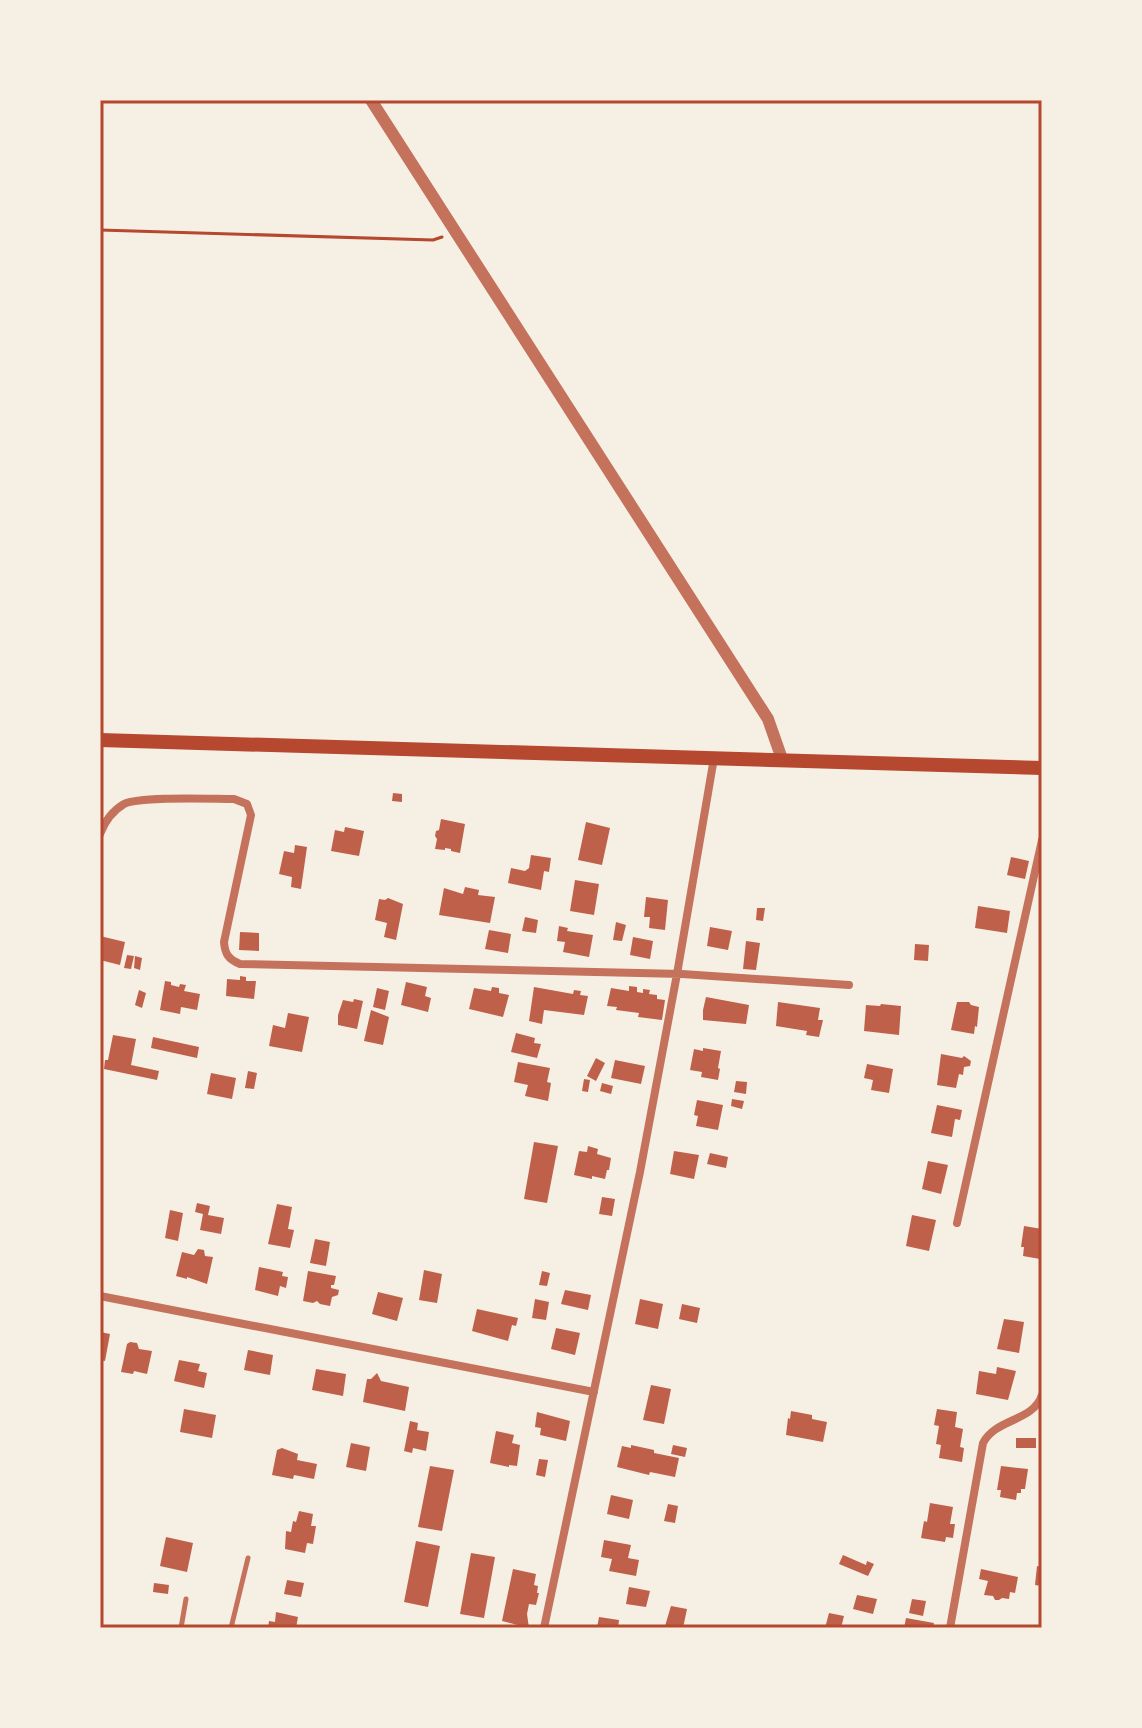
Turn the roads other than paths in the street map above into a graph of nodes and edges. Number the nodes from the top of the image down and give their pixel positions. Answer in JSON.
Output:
{"nodes":[{"id":1,"x":371,"y":100,"type":"edge"},
{"id":2,"x":100,"y":740,"type":"edge"},
{"id":3,"x":714,"y":758,"type":"junction"},
{"id":4,"x":782,"y":759,"type":"junction"},
{"id":5,"x":1042,"y":768,"type":"edge"},
{"id":6,"x":100,"y":834,"type":"edge"},
{"id":7,"x":1042,"y":840,"type":"edge"},
{"id":8,"x":677,"y":974,"type":"junction"},
{"id":9,"x":849,"y":985,"type":"dead end"},
{"id":10,"x":957,"y":1223,"type":"dead end"},
{"id":11,"x":100,"y":1296,"type":"edge"},
{"id":12,"x":594,"y":1392,"type":"junction"},
{"id":13,"x":1042,"y":1395,"type":"edge"},
{"id":14,"x":248,"y":1558,"type":"dead end"},
{"id":15,"x":186,"y":1599,"type":"dead end"},
{"id":16,"x":181,"y":1628,"type":"edge"},
{"id":17,"x":231,"y":1628,"type":"edge"},
{"id":18,"x":544,"y":1628,"type":"edge"},
{"id":19,"x":950,"y":1628,"type":"edge"}],
"edges":[{"from":1,"to":4,"type":"street"},
{"from":2,"to":3,"type":"main road"},
{"from":3,"to":4,"type":"main road"},
{"from":3,"to":8,"type":"street"},
{"from":4,"to":5,"type":"main road"},
{"from":6,"to":8,"type":"street"},
{"from":7,"to":10,"type":"street"},
{"from":8,"to":9,"type":"street"},
{"from":8,"to":12,"type":"street"},
{"from":11,"to":12,"type":"street"},
{"from":12,"to":18,"type":"street"},
{"from":13,"to":19,"type":"street"},
{"from":14,"to":17,"type":"lane"},
{"from":15,"to":16,"type":"lane"}]}
